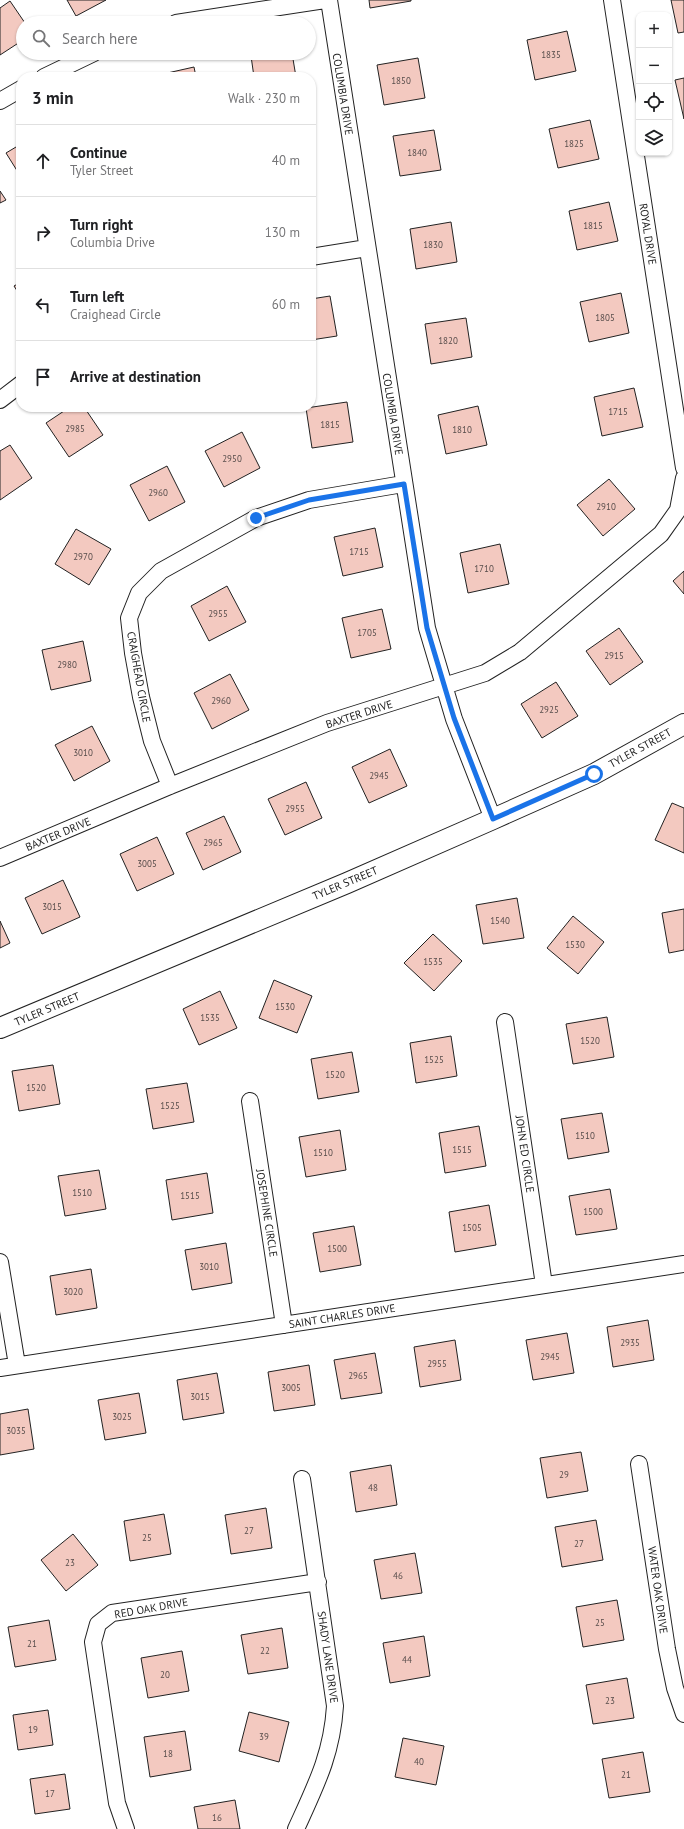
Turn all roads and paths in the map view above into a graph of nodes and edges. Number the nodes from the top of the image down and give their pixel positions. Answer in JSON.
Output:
{"nodes":[{"id":1,"x":326,"y":0,"type":"edge"},
{"id":2,"x":329,"y":0,"type":"edge"},
{"id":3,"x":612,"y":0,"type":"edge"},
{"id":4,"x":222,"y":16,"type":"edge"},
{"id":5,"x":79,"y":60,"type":"edge"},
{"id":6,"x":54,"y":72,"type":"edge"},
{"id":7,"x":16,"y":92,"type":"edge"},
{"id":8,"x":0,"y":101,"type":"edge"},
{"id":9,"x":367,"y":248,"type":"junction"},
{"id":10,"x":316,"y":256,"type":"edge"},
{"id":11,"x":16,"y":388,"type":"edge"},
{"id":12,"x":0,"y":400,"type":"edge"},
{"id":13,"x":684,"y":468,"type":"edge"},
{"id":14,"x":684,"y":478,"type":"edge"},
{"id":15,"x":404,"y":484,"type":"junction"},
{"id":16,"x":444,"y":686,"type":"junction"},
{"id":17,"x":684,"y":724,"type":"edge"},
{"id":18,"x":170,"y":786,"type":"junction"},
{"id":19,"x":493,"y":819,"type":"junction"},
{"id":20,"x":0,"y":858,"type":"edge"},
{"id":21,"x":505,"y":1022,"type":"dead end"},
{"id":22,"x":0,"y":1028,"type":"edge"},
{"id":23,"x":250,"y":1101,"type":"dead end"},
{"id":24,"x":0,"y":1262,"type":"edge"},
{"id":25,"x":684,"y":1264,"type":"edge"},
{"id":26,"x":544,"y":1285,"type":"junction"},
{"id":27,"x":284,"y":1325,"type":"junction"},
{"id":28,"x":17,"y":1366,"type":"junction"},
{"id":29,"x":0,"y":1368,"type":"edge"},
{"id":30,"x":639,"y":1464,"type":"dead end"},
{"id":31,"x":302,"y":1479,"type":"dead end"},
{"id":32,"x":318,"y":1582,"type":"junction"},
{"id":33,"x":684,"y":1714,"type":"edge"},
{"id":34,"x":126,"y":1829,"type":"edge"},
{"id":35,"x":296,"y":1829,"type":"edge"}],
"edges":[{"from":1,"to":4,"type":"street"},
{"from":2,"to":9,"type":"street","name":"COLUMBIA DRIVE"},
{"from":3,"to":13,"type":"street","name":"ROYAL DRIVE"},
{"from":5,"to":6,"type":"street"},
{"from":7,"to":8,"type":"street"},
{"from":9,"to":10,"type":"street"},
{"from":9,"to":15,"type":"street","name":"COLUMBIA DRIVE"},
{"from":11,"to":12,"type":"street"},
{"from":14,"to":16,"type":"street","name":"BAXTER DRIVE"},
{"from":15,"to":16,"type":"street","name":"COLUMBIA DRIVE"},
{"from":15,"to":18,"type":"street","name":"CRAIGHEAD CIRCLE"},
{"from":16,"to":18,"type":"street","name":"BAXTER DRIVE"},
{"from":16,"to":19,"type":"street","name":"COLUMBIA DRIVE"},
{"from":17,"to":19,"type":"street","name":"TYLER STREET"},
{"from":18,"to":20,"type":"street","name":"BAXTER DRIVE"},
{"from":19,"to":22,"type":"street","name":"TYLER STREET"},
{"from":21,"to":26,"type":"street","name":"JOHN ED CIRCLE"},
{"from":23,"to":27,"type":"street","name":"JOSEPHINE CIRCLE"},
{"from":24,"to":28,"type":"street"},
{"from":25,"to":26,"type":"street","name":"SAINT CHARLES DRIVE"},
{"from":26,"to":27,"type":"street","name":"SAINT CHARLES DRIVE"},
{"from":27,"to":28,"type":"street","name":"SAINT CHARLES DRIVE"},
{"from":28,"to":29,"type":"street","name":"SAINT CHARLES DRIVE"},
{"from":30,"to":33,"type":"street","name":"WATER OAK DRIVE"},
{"from":31,"to":32,"type":"street","name":"SHADY LANE DRIVE"},
{"from":32,"to":34,"type":"street","name":"RED OAK DRIVE"},
{"from":32,"to":35,"type":"street","name":"SHADY LANE DRIVE"}]}
